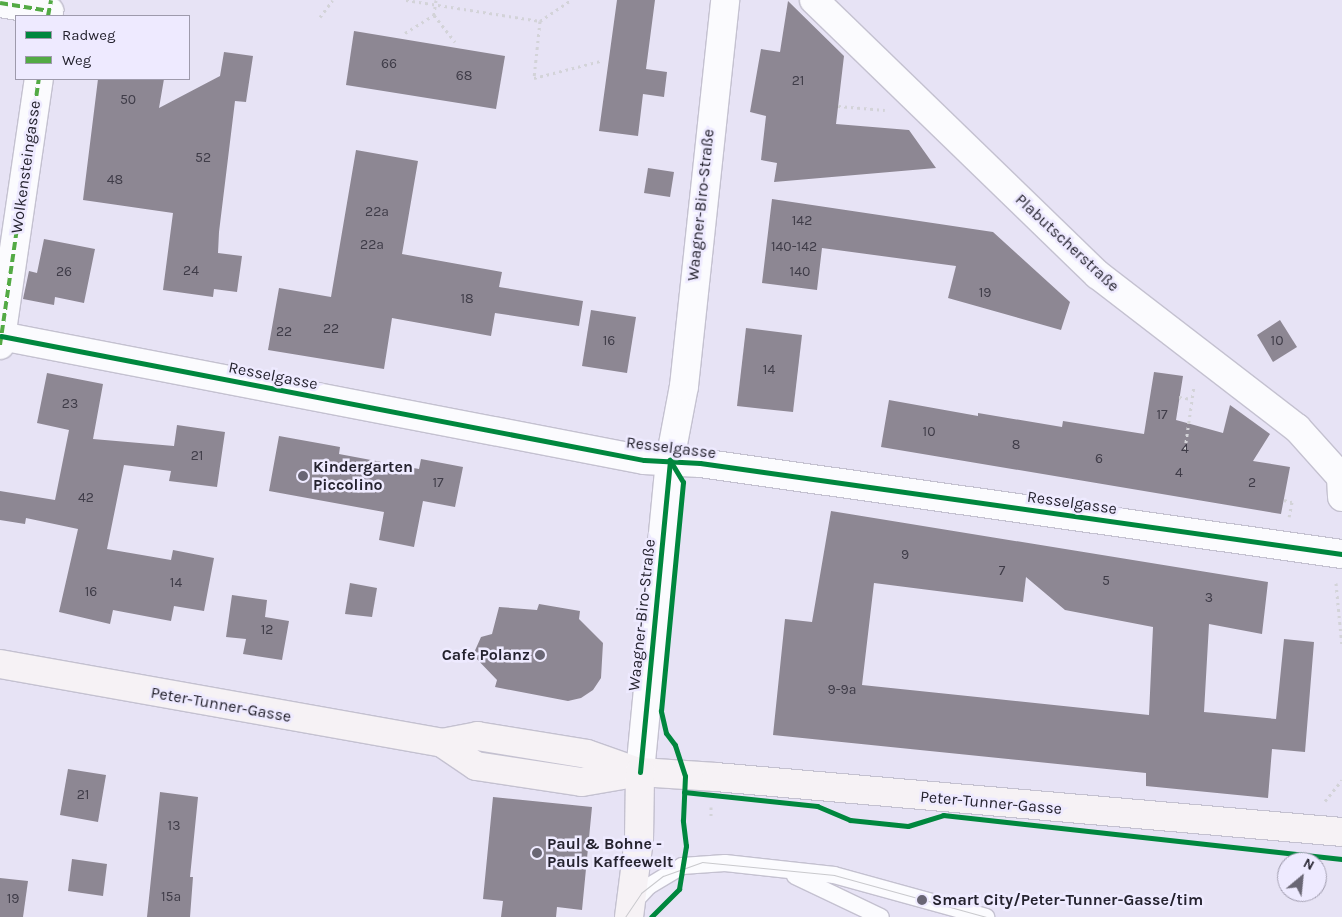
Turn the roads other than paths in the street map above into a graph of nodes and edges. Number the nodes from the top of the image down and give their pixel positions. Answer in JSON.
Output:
{"nodes":[{"id":1,"x":725,"y":0,"type":"edge"},
{"id":2,"x":814,"y":0,"type":"edge"},
{"id":3,"x":0,"y":3,"type":"edge"},
{"id":4,"x":49,"y":9,"type":"edge"},
{"id":5,"x":39,"y":80,"type":"edge"},
{"id":6,"x":1,"y":341,"type":"edge"},
{"id":7,"x":670,"y":460,"type":"junction"},
{"id":8,"x":1342,"y":497,"type":"edge"},
{"id":9,"x":1337,"y":553,"type":"edge"},
{"id":10,"x":0,"y":664,"type":"edge"},
{"id":11,"x":640,"y":772,"type":"junction"},
{"id":12,"x":1342,"y":832,"type":"edge"},
{"id":13,"x":774,"y":868,"type":"junction"},
{"id":14,"x":629,"y":912,"type":"edge"},
{"id":15,"x":881,"y":917,"type":"edge"},
{"id":16,"x":986,"y":917,"type":"edge"}],
"edges":[{"from":1,"to":7,"type":"street","name":"Waagner-Biro-Straße"},
{"from":2,"to":8,"type":"street","name":"Plabutscherstraße"},
{"from":3,"to":4,"type":"street"},
{"from":5,"to":6,"type":"street","name":"Wolkensteingasse"},
{"from":6,"to":7,"type":"street","name":"Resselgasse"},
{"from":7,"to":9,"type":"street","name":"Resselgasse"},
{"from":7,"to":11,"type":"street","name":"Waagner-Biro-Straße"},
{"from":10,"to":11,"type":"main road","name":"Peter-Tunner-Gasse"},
{"from":11,"to":12,"type":"main road","name":"Peter-Tunner-Gasse"},
{"from":11,"to":14,"type":"main road","name":"Waagner-Biro-Straße"},
{"from":13,"to":14,"type":"lane"},
{"from":13,"to":15,"type":"lane"},
{"from":13,"to":16,"type":"lane"}]}
